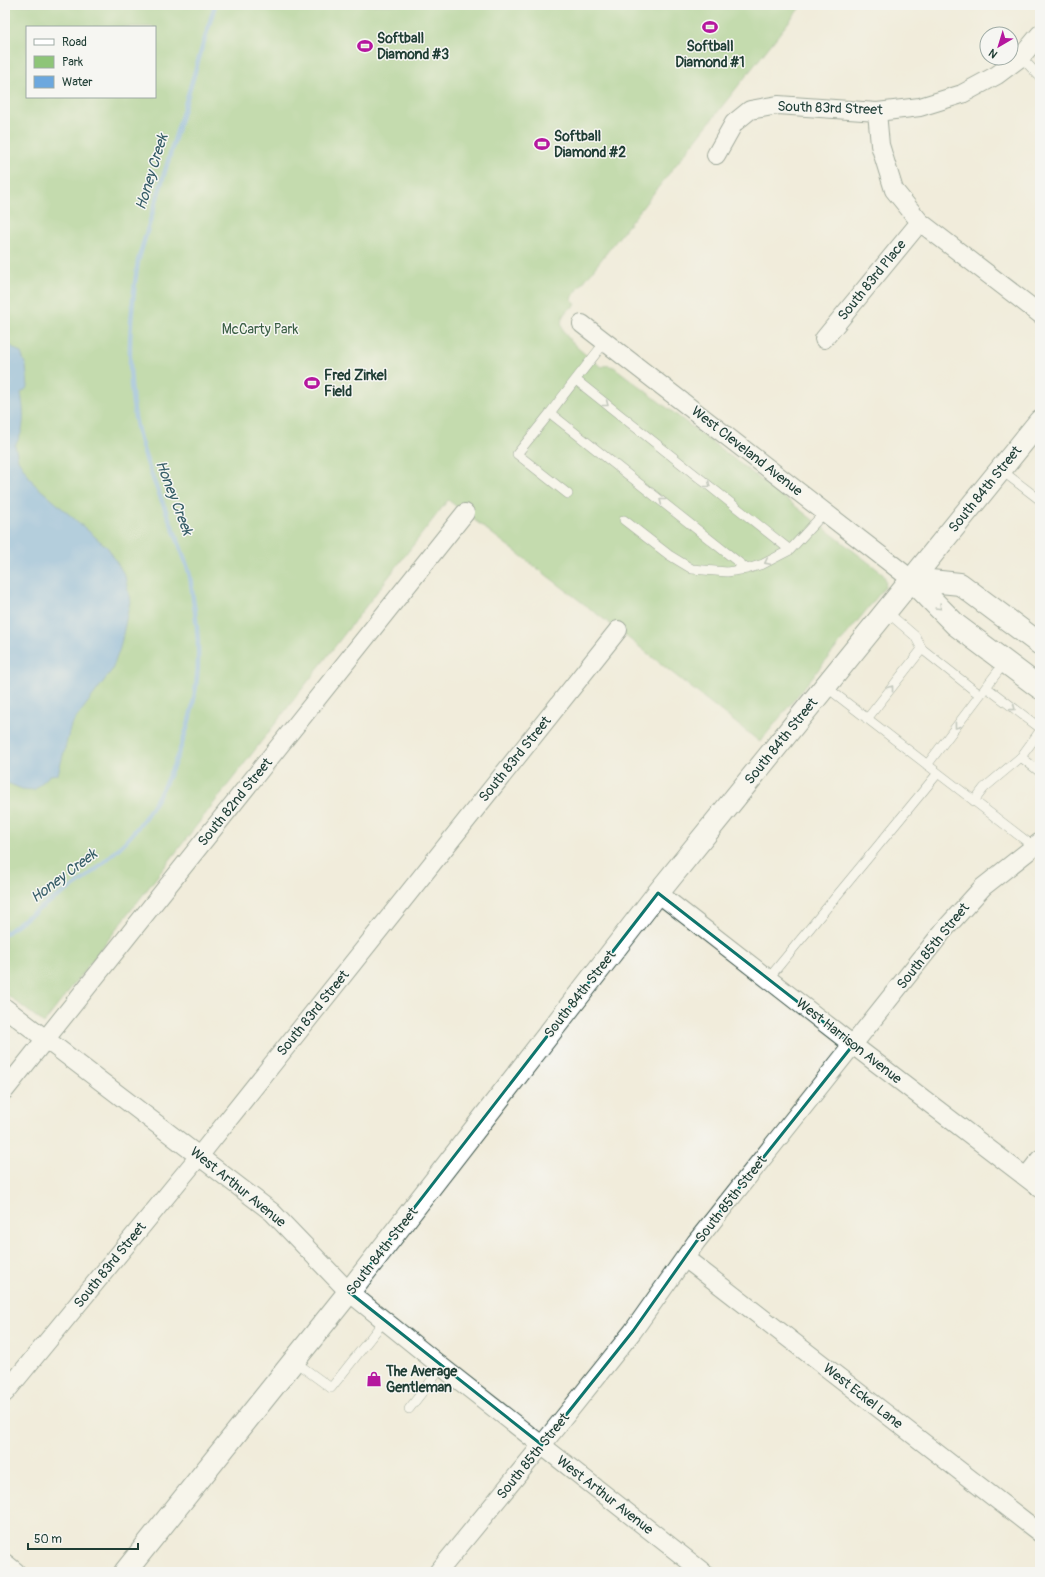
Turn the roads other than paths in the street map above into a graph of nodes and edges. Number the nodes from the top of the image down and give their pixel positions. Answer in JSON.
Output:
{"nodes":[{"id":1,"x":1040,"y":34,"type":"edge"},
{"id":2,"x":1021,"y":57,"type":"junction"},
{"id":3,"x":1040,"y":77,"type":"edge"},
{"id":4,"x":877,"y":112,"type":"junction"},
{"id":5,"x":716,"y":155,"type":"dead end"},
{"id":6,"x":920,"y":222,"type":"junction"},
{"id":7,"x":1040,"y":314,"type":"edge"},
{"id":8,"x":582,"y":324,"type":"dead end"},
{"id":9,"x":824,"y":339,"type":"dead end"},
{"id":10,"x":605,"y":342,"type":"junction"},
{"id":11,"x":576,"y":380,"type":"junction"},
{"id":12,"x":550,"y":413,"type":"junction"},
{"id":13,"x":1040,"y":421,"type":"edge"},
{"id":14,"x":1001,"y":470,"type":"junction"},
{"id":15,"x":568,"y":494,"type":"dead end"},
{"id":16,"x":1040,"y":500,"type":"edge"},
{"id":17,"x":825,"y":512,"type":"junction"},
{"id":18,"x":465,"y":513,"type":"dead end"},
{"id":19,"x":624,"y":520,"type":"dead end"},
{"id":20,"x":790,"y":550,"type":"junction"},
{"id":21,"x":747,"y":568,"type":"junction"},
{"id":22,"x":912,"y":579,"type":"junction"},
{"id":23,"x":992,"y":608,"type":"junction"},
{"id":24,"x":886,"y":611,"type":"junction"},
{"id":25,"x":618,"y":630,"type":"dead end"},
{"id":26,"x":980,"y":643,"type":"junction"},
{"id":27,"x":1040,"y":644,"type":"edge"},
{"id":28,"x":922,"y":649,"type":"junction"},
{"id":29,"x":1005,"y":662,"type":"junction"},
{"id":30,"x":825,"y":686,"type":"junction"},
{"id":31,"x":1040,"y":688,"type":"edge"},
{"id":32,"x":983,"y":691,"type":"junction"},
{"id":33,"x":868,"y":719,"type":"junction"},
{"id":34,"x":1040,"y":730,"type":"edge"},
{"id":35,"x":1021,"y":757,"type":"junction"},
{"id":36,"x":927,"y":765,"type":"junction"},
{"id":37,"x":1040,"y":772,"type":"edge"},
{"id":38,"x":938,"y":773,"type":"junction"},
{"id":39,"x":974,"y":801,"type":"junction"},
{"id":40,"x":1037,"y":845,"type":"edge"},
{"id":41,"x":658,"y":893,"type":"junction"},
{"id":42,"x":768,"y":979,"type":"junction"},
{"id":43,"x":5,"y":1008,"type":"edge"},
{"id":44,"x":46,"y":1040,"type":"junction"},
{"id":45,"x":853,"y":1045,"type":"junction"},
{"id":46,"x":5,"y":1090,"type":"edge"},
{"id":47,"x":200,"y":1155,"type":"junction"},
{"id":48,"x":1040,"y":1158,"type":"edge"},
{"id":49,"x":1026,"y":1177,"type":"junction"},
{"id":50,"x":1040,"y":1188,"type":"edge"},
{"id":51,"x":685,"y":1258,"type":"junction"},
{"id":52,"x":349,"y":1292,"type":"junction"},
{"id":53,"x":384,"y":1321,"type":"junction"},
{"id":54,"x":294,"y":1361,"type":"junction"},
{"id":55,"x":442,"y":1367,"type":"junction"},
{"id":56,"x":5,"y":1393,"type":"edge"},
{"id":57,"x":409,"y":1409,"type":"dead end"},
{"id":58,"x":542,"y":1446,"type":"junction"},
{"id":59,"x":1040,"y":1533,"type":"edge"},
{"id":60,"x":5,"y":1564,"type":"edge"},
{"id":61,"x":16,"y":1572,"type":"edge"},
{"id":62,"x":125,"y":1572,"type":"edge"},
{"id":63,"x":438,"y":1572,"type":"edge"},
{"id":64,"x":703,"y":1572,"type":"edge"}],
"edges":[{"from":1,"to":2,"type":"street","name":"South 83rd Street"},
{"from":2,"to":3,"type":"lane"},
{"from":2,"to":4,"type":"street","name":"South 83rd Street"},
{"from":4,"to":5,"type":"street","name":"South 83rd Street"},
{"from":4,"to":6,"type":"street"},
{"from":6,"to":7,"type":"street"},
{"from":6,"to":9,"type":"street","name":"South 83rd Place"},
{"from":8,"to":10,"type":"street","name":"West Cleveland Avenue"},
{"from":10,"to":11,"type":"lane"},
{"from":10,"to":17,"type":"street","name":"West Cleveland Avenue"},
{"from":11,"to":12,"type":"lane"},
{"from":11,"to":20,"type":"lane","one_way":true},
{"from":12,"to":15,"type":"lane"},
{"from":21,"to":12,"type":"lane","one_way":true},
{"from":13,"to":14,"type":"street","name":"South 84th Street"},
{"from":14,"to":16,"type":"lane"},
{"from":14,"to":22,"type":"street","name":"South 84th Street"},
{"from":17,"to":20,"type":"lane"},
{"from":17,"to":22,"type":"street","name":"West Cleveland Avenue"},
{"from":18,"to":44,"type":"street","name":"South 82nd Street"},
{"from":19,"to":21,"type":"lane"},
{"from":20,"to":21,"type":"lane","one_way":true},
{"from":22,"to":23,"type":"street"},
{"from":22,"to":24,"type":"street","name":"South 84th Street"},
{"from":22,"to":26,"type":"street","name":"West Cleveland Avenue","one_way":true},
{"from":23,"to":26,"type":"street"},
{"from":23,"to":27,"type":"street"},
{"from":24,"to":28,"type":"lane"},
{"from":24,"to":30,"type":"street","name":"South 84th Street"},
{"from":25,"to":47,"type":"street","name":"South 83rd Street"},
{"from":26,"to":29,"type":"street","name":"West Cleveland Avenue"},
{"from":28,"to":32,"type":"lane"},
{"from":33,"to":28,"type":"lane","one_way":true},
{"from":29,"to":31,"type":"street","name":"West Cleveland Avenue"},
{"from":29,"to":32,"type":"lane"},
{"from":30,"to":33,"type":"lane"},
{"from":30,"to":41,"type":"street","name":"South 84th Street"},
{"from":32,"to":34,"type":"lane","one_way":true},
{"from":32,"to":36,"type":"lane","one_way":true},
{"from":33,"to":36,"type":"lane"},
{"from":34,"to":35,"type":"lane"},
{"from":35,"to":37,"type":"lane"},
{"from":35,"to":39,"type":"lane"},
{"from":36,"to":38,"type":"lane"},
{"from":38,"to":39,"type":"lane"},
{"from":38,"to":42,"type":"lane"},
{"from":39,"to":40,"type":"lane"},
{"from":40,"to":45,"type":"street","name":"South 85th Street"},
{"from":41,"to":42,"type":"street","name":"West Harrison Avenue"},
{"from":41,"to":52,"type":"street","name":"South 84th Street"},
{"from":42,"to":45,"type":"street","name":"West Harrison Avenue"},
{"from":43,"to":44,"type":"street","name":"West Arthur Avenue"},
{"from":44,"to":46,"type":"street","name":"South 82nd Street"},
{"from":44,"to":47,"type":"street","name":"West Arthur Avenue"},
{"from":45,"to":49,"type":"street","name":"West Harrison Avenue"},
{"from":45,"to":51,"type":"street","name":"South 85th Street"},
{"from":47,"to":52,"type":"street","name":"West Arthur Avenue"},
{"from":47,"to":56,"type":"street","name":"South 83rd Street"},
{"from":48,"to":49,"type":"street"},
{"from":49,"to":50,"type":"street","name":"West Harrison Avenue"},
{"from":51,"to":58,"type":"street","name":"South 85th Street"},
{"from":51,"to":59,"type":"street","name":"West Eckel Lane"},
{"from":52,"to":53,"type":"street","name":"West Arthur Avenue"},
{"from":52,"to":54,"type":"street","name":"South 84th Street"},
{"from":53,"to":54,"type":"lane"},
{"from":53,"to":55,"type":"street","name":"West Arthur Avenue"},
{"from":54,"to":62,"type":"street","name":"South 84th Street"},
{"from":55,"to":57,"type":"lane"},
{"from":55,"to":58,"type":"street","name":"West Arthur Avenue"},
{"from":58,"to":63,"type":"street","name":"South 85th Street"},
{"from":58,"to":64,"type":"street","name":"West Arthur Avenue"},
{"from":60,"to":61,"type":"street"}]}
